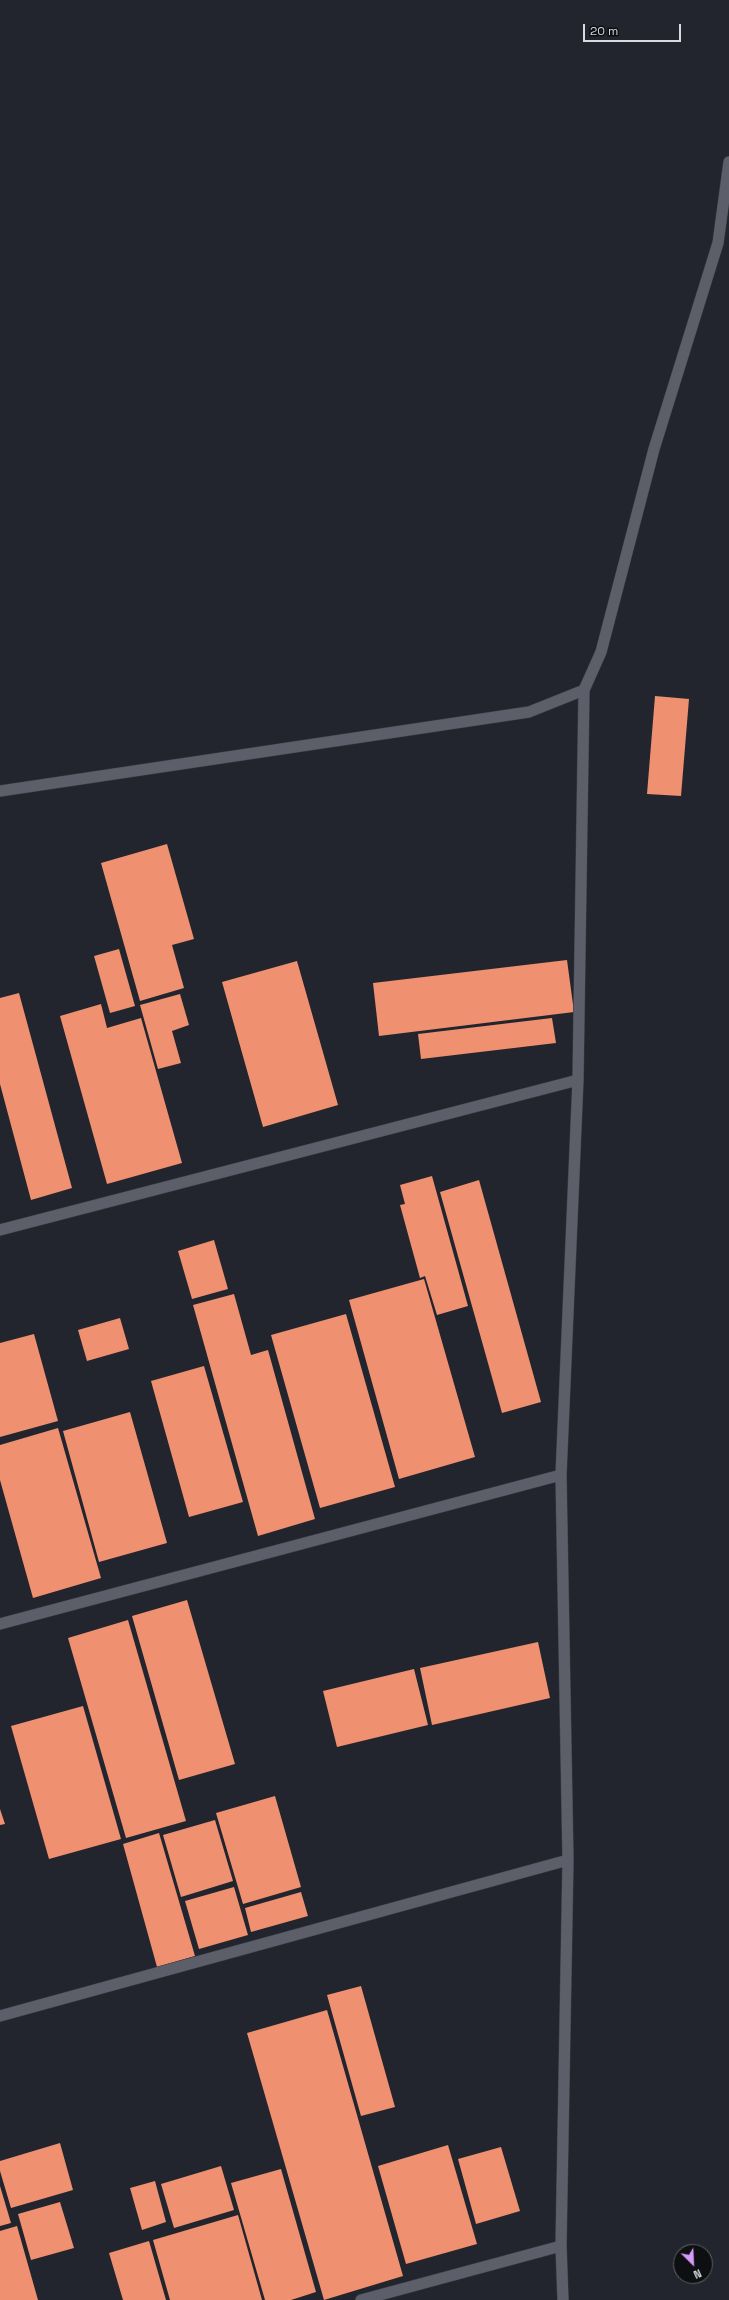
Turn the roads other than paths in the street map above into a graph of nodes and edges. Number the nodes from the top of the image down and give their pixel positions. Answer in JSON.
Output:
{"nodes":[{"id":1,"x":729,"y":162,"type":"edge"},
{"id":2,"x":584,"y":690,"type":"junction"},
{"id":3,"x":0,"y":791,"type":"edge"},
{"id":4,"x":578,"y":1080,"type":"junction"},
{"id":5,"x":0,"y":1230,"type":"edge"},
{"id":6,"x":561,"y":1475,"type":"junction"},
{"id":7,"x":0,"y":1624,"type":"edge"},
{"id":8,"x":568,"y":1860,"type":"junction"},
{"id":9,"x":0,"y":2016,"type":"edge"},
{"id":10,"x":561,"y":2246,"type":"junction"},
{"id":11,"x":361,"y":2300,"type":"edge"},
{"id":12,"x":563,"y":2300,"type":"edge"}],
"edges":[{"from":1,"to":2,"type":"street"},
{"from":2,"to":3,"type":"street"},
{"from":2,"to":4,"type":"street"},
{"from":4,"to":5,"type":"street"},
{"from":4,"to":6,"type":"street"},
{"from":6,"to":7,"type":"street"},
{"from":6,"to":8,"type":"street"},
{"from":8,"to":9,"type":"street"},
{"from":8,"to":10,"type":"street"},
{"from":10,"to":11,"type":"street"},
{"from":10,"to":12,"type":"street"}]}
